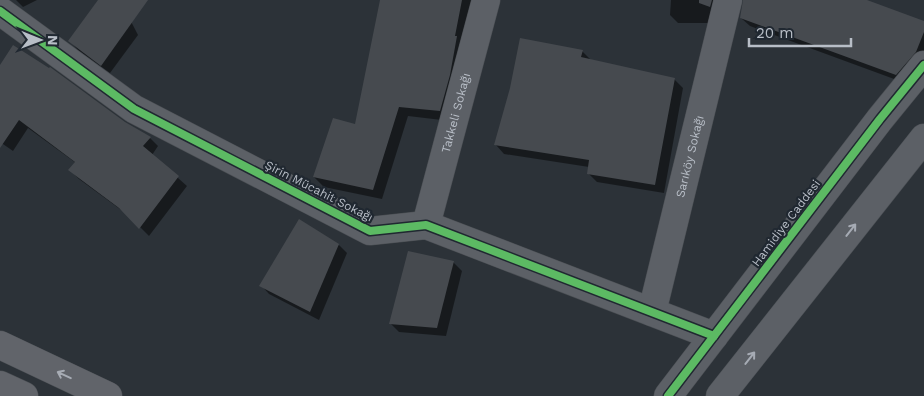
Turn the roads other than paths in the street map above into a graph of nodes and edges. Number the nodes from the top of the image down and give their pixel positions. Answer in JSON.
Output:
{"nodes":[{"id":1,"x":486,"y":0,"type":"edge"},
{"id":2,"x":728,"y":0,"type":"edge"},
{"id":3,"x":0,"y":11,"type":"edge"},
{"id":4,"x":924,"y":65,"type":"edge"},
{"id":5,"x":924,"y":138,"type":"edge"},
{"id":6,"x":426,"y":225,"type":"junction"},
{"id":7,"x":652,"y":312,"type":"junction"},
{"id":8,"x":714,"y":336,"type":"junction"},
{"id":9,"x":0,"y":345,"type":"edge"},
{"id":10,"x":0,"y":385,"type":"edge"},
{"id":11,"x":24,"y":396,"type":"edge"},
{"id":12,"x":108,"y":396,"type":"edge"},
{"id":13,"x":668,"y":396,"type":"edge"},
{"id":14,"x":720,"y":396,"type":"edge"}],
"edges":[{"from":1,"to":6,"type":"street","name":"Takkeli Sokağı"},
{"from":2,"to":7,"type":"street","name":"Sarıköy Sokağı"},
{"from":3,"to":6,"type":"street","name":"Şirin Mücahit Sokağı"},
{"from":4,"to":8,"type":"street","name":"Hamidiye Caddesi"},
{"from":14,"to":5,"type":"street","one_way":true},
{"from":6,"to":7,"type":"street","name":"Şirin Mücahit Sokağı"},
{"from":7,"to":8,"type":"street","name":"Şirin Mücahit Sokağı"},
{"from":8,"to":13,"type":"street","name":"Hamidiye Caddesi"},
{"from":12,"to":9,"type":"main road","one_way":true},
{"from":10,"to":11,"type":"main road"}]}
